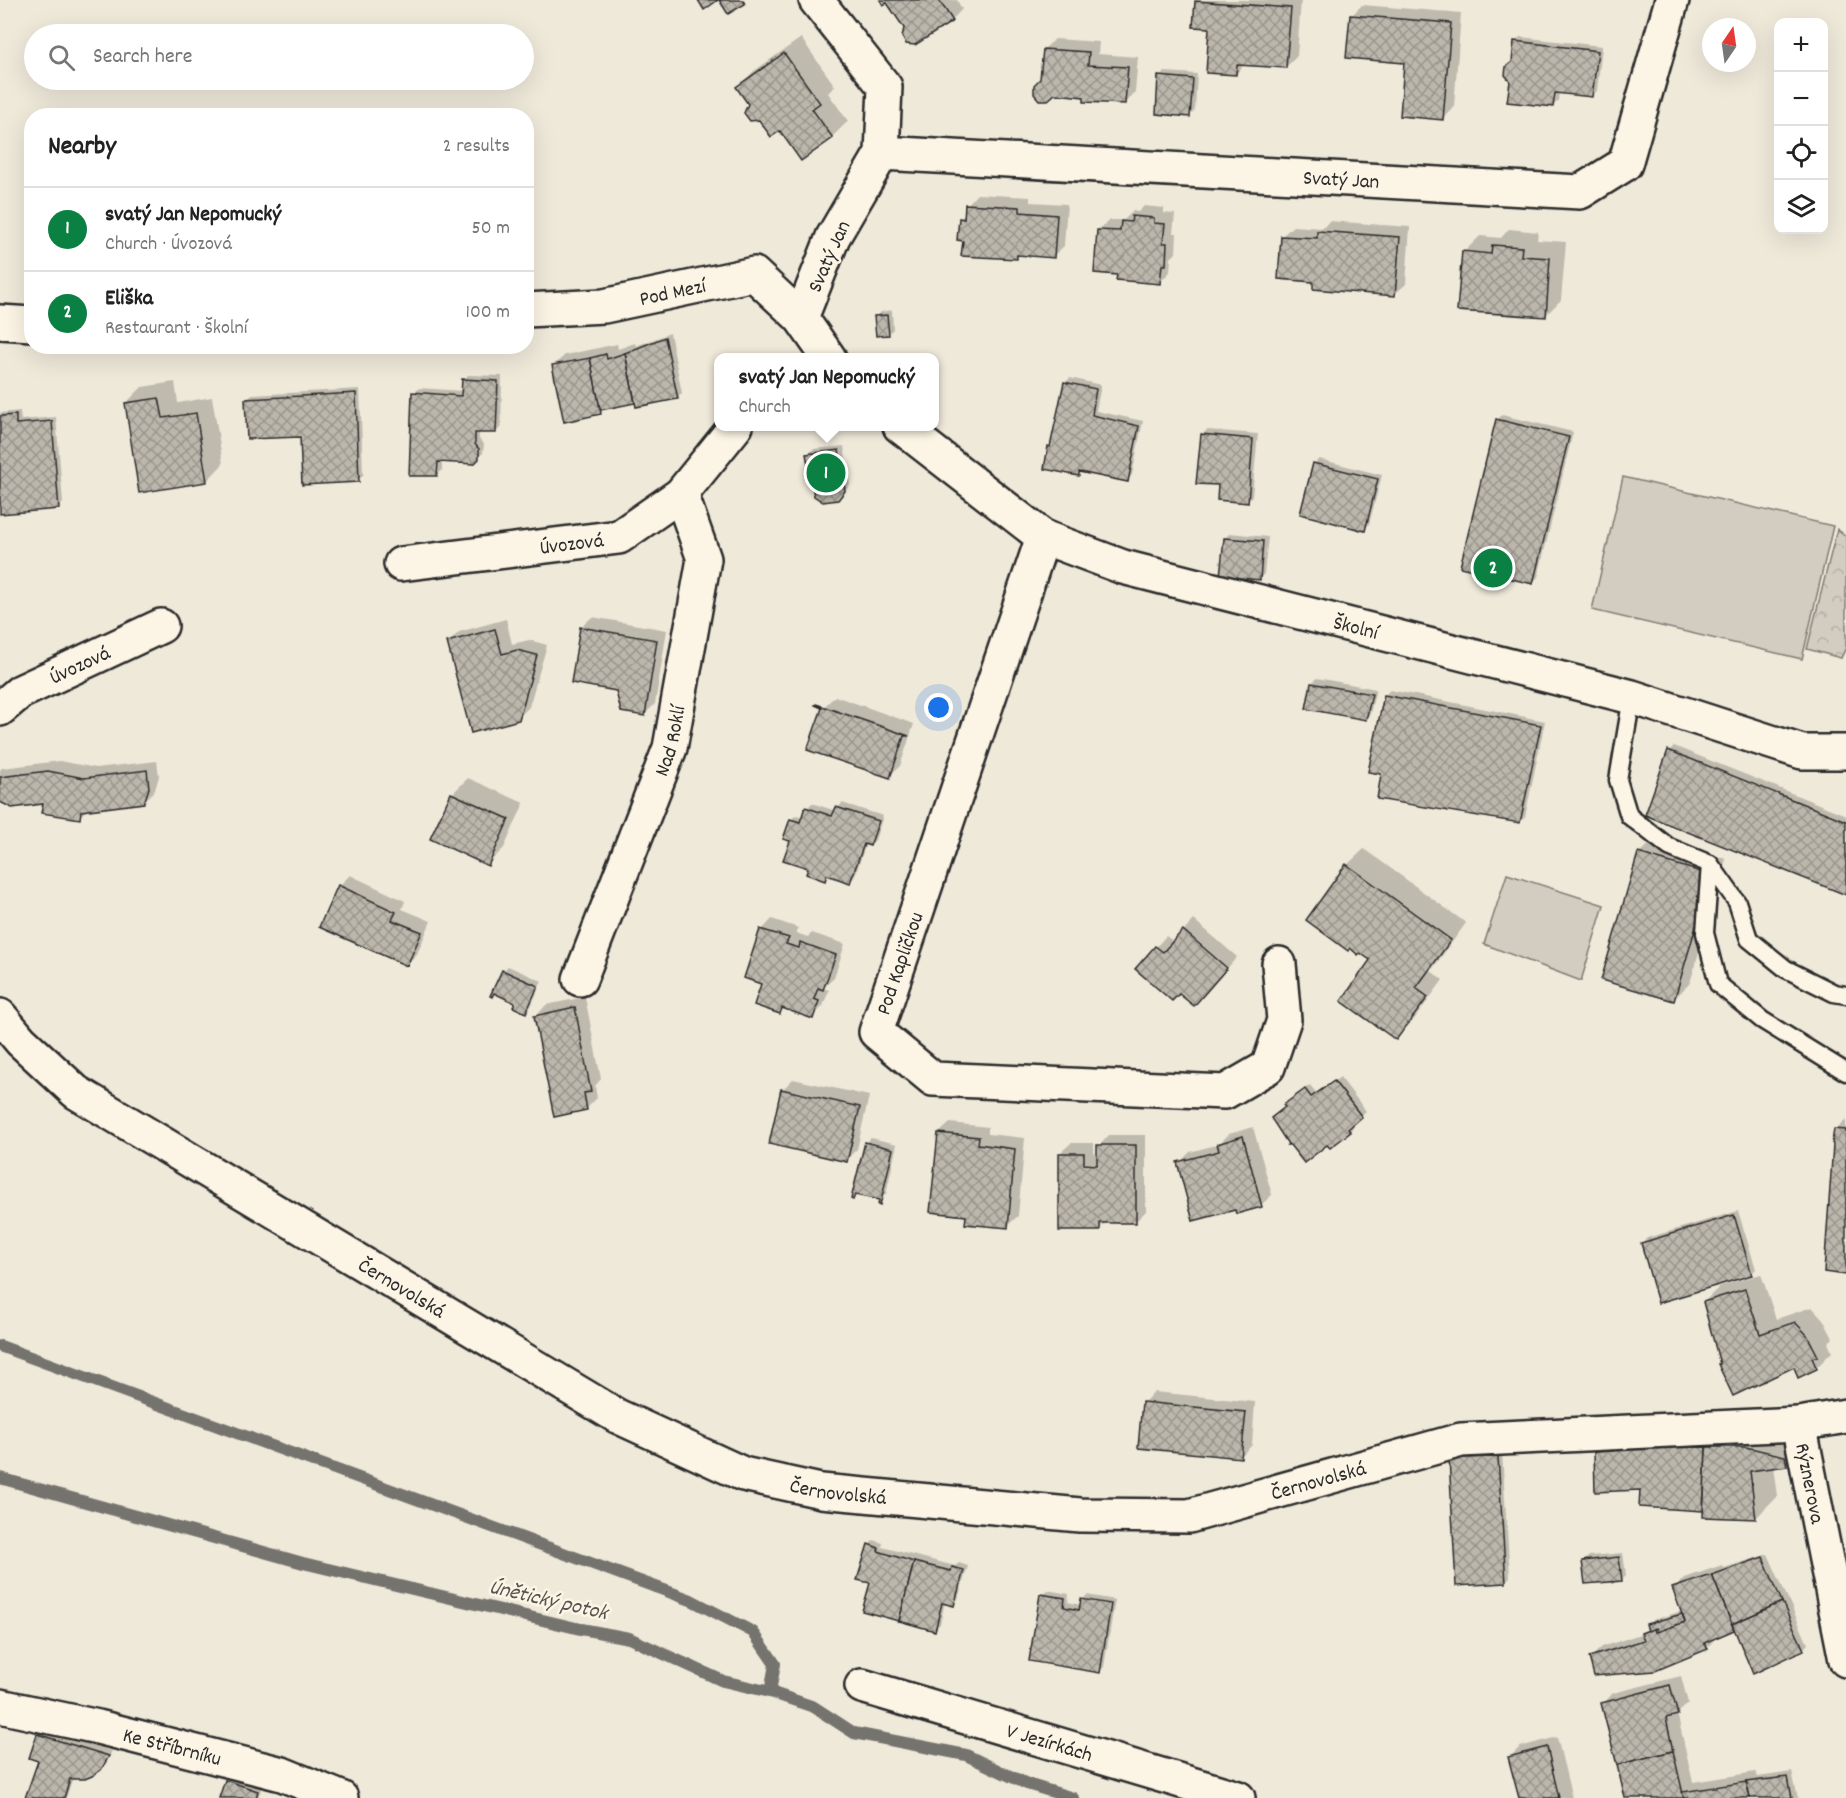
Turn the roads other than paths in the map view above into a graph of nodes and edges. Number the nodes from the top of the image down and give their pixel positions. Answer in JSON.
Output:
{"nodes":[{"id":1,"x":816,"y":0,"type":"edge"},
{"id":2,"x":1671,"y":0,"type":"edge"},
{"id":3,"x":882,"y":153,"type":"junction"},
{"id":4,"x":534,"y":310,"type":"edge"},
{"id":5,"x":801,"y":318,"type":"junction"},
{"id":6,"x":0,"y":322,"type":"edge"},
{"id":7,"x":24,"y":324,"type":"edge"},
{"id":8,"x":826,"y":353,"type":"edge"},
{"id":9,"x":732,"y":431,"type":"edge"},
{"id":10,"x":906,"y":431,"type":"edge"},
{"id":11,"x":681,"y":494,"type":"junction"},
{"id":12,"x":1043,"y":537,"type":"junction"},
{"id":13,"x":401,"y":564,"type":"dead end"},
{"id":14,"x":161,"y":627,"type":"dead end"},
{"id":15,"x":1632,"y":697,"type":"junction"},
{"id":16,"x":0,"y":709,"type":"edge"},
{"id":17,"x":1846,"y":752,"type":"edge"},
{"id":18,"x":1710,"y":864,"type":"junction"},
{"id":19,"x":1279,"y":964,"type":"dead end"},
{"id":20,"x":580,"y":980,"type":"dead end"},
{"id":21,"x":1846,"y":995,"type":"edge"},
{"id":22,"x":0,"y":1016,"type":"edge"},
{"id":23,"x":1846,"y":1072,"type":"edge"},
{"id":24,"x":1846,"y":1416,"type":"edge"},
{"id":25,"x":1799,"y":1424,"type":"junction"},
{"id":26,"x":1841,"y":1603,"type":"edge"},
{"id":27,"x":1846,"y":1660,"type":"edge"},
{"id":28,"x":862,"y":1686,"type":"dead end"},
{"id":29,"x":0,"y":1706,"type":"edge"},
{"id":30,"x":341,"y":1798,"type":"edge"},
{"id":31,"x":1238,"y":1798,"type":"edge"}],
"edges":[{"from":1,"to":3,"type":"street","name":"Svatý Jan"},
{"from":2,"to":3,"type":"street","name":"Svatý Jan"},
{"from":3,"to":5,"type":"street","name":"Svatý Jan"},
{"from":4,"to":5,"type":"street","name":"Pod Mezí"},
{"from":5,"to":8,"type":"street","name":"Svatý Jan"},
{"from":6,"to":7,"type":"street"},
{"from":9,"to":11,"type":"street","name":"Úvozová"},
{"from":10,"to":12,"type":"street","name":"Školní"},
{"from":11,"to":13,"type":"street","name":"Úvozová"},
{"from":11,"to":20,"type":"street","name":"Nad Roklí"},
{"from":12,"to":15,"type":"street","name":"Školní"},
{"from":12,"to":19,"type":"street","name":"Pod Kapličkou"},
{"from":14,"to":16,"type":"street","name":"Úvozová"},
{"from":15,"to":17,"type":"street","name":"Školní"},
{"from":15,"to":18,"type":"lane"},
{"from":18,"to":21,"type":"lane"},
{"from":18,"to":23,"type":"lane"},
{"from":22,"to":25,"type":"street","name":"Černovolská"},
{"from":24,"to":25,"type":"street","name":"Rýznerova"},
{"from":25,"to":26,"type":"street","name":"Rýznerova"},
{"from":26,"to":27,"type":"street","name":"Rýznerova"},
{"from":28,"to":31,"type":"street","name":"V Jezírkách"},
{"from":29,"to":30,"type":"street","name":"Ke Stříbrníku"}]}
